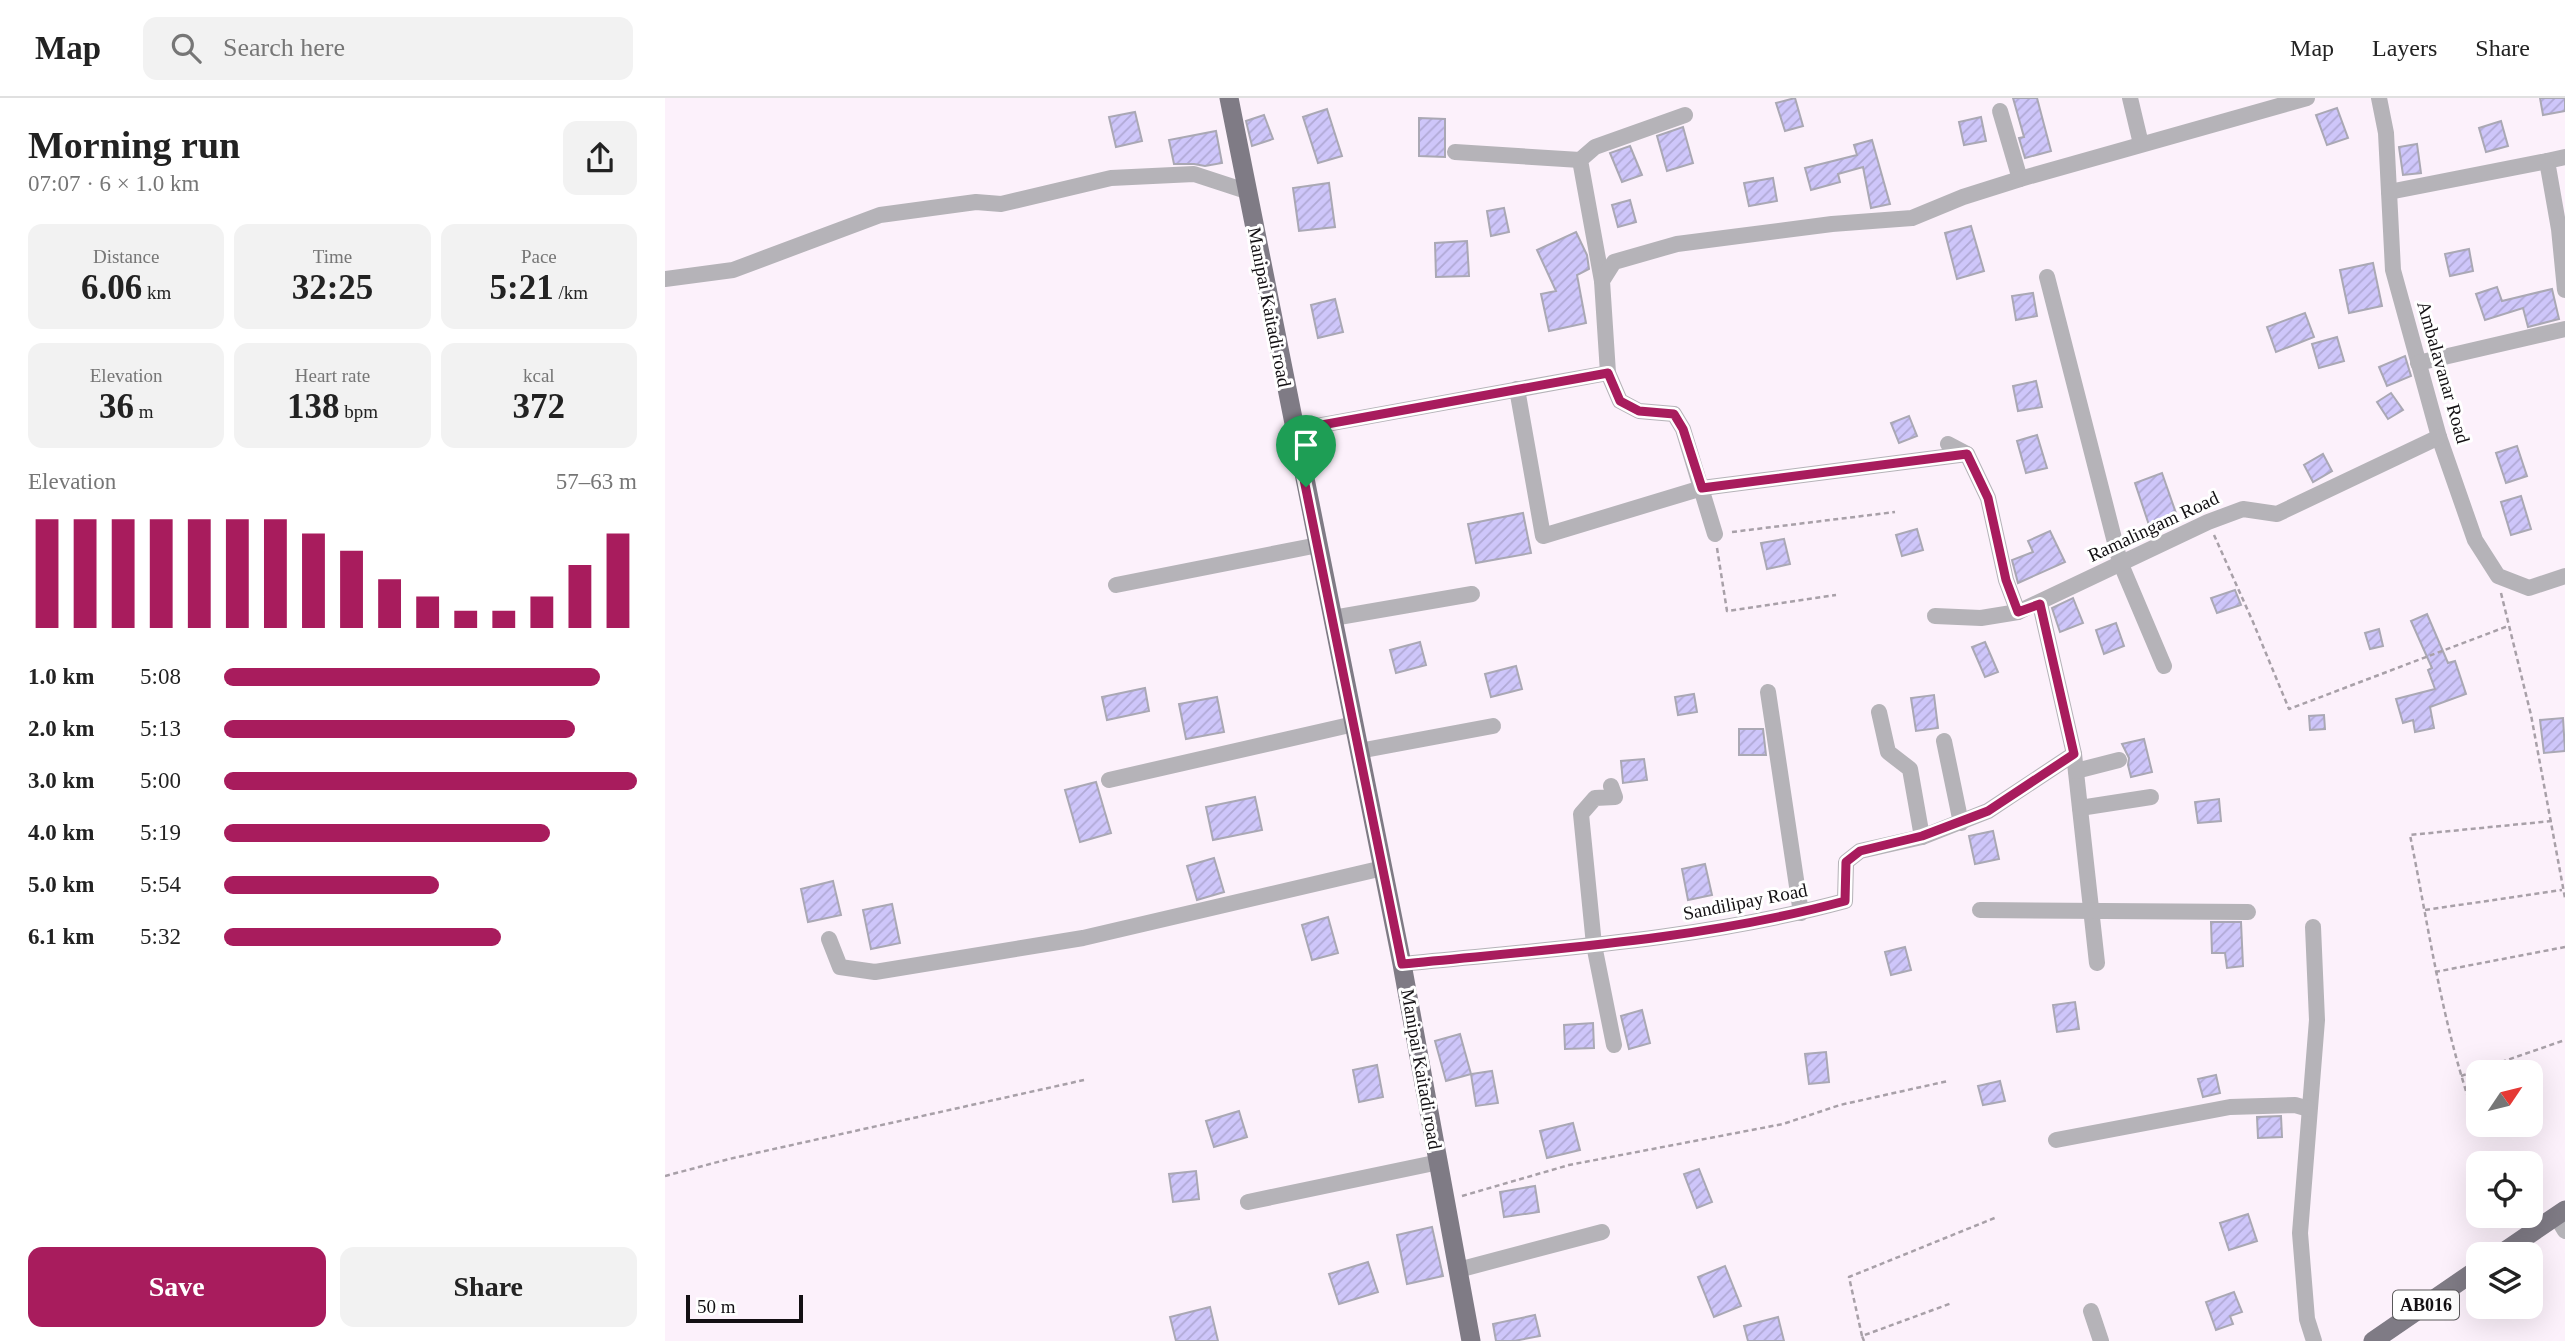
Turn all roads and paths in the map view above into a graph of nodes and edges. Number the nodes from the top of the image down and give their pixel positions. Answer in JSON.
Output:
{"nodes":[{"id":1,"x":1229,"y":98,"type":"edge"},
{"id":2,"x":2130,"y":98,"type":"edge"},
{"id":3,"x":2307,"y":98,"type":"edge"},
{"id":4,"x":2379,"y":98,"type":"edge"},
{"id":5,"x":2000,"y":111,"type":"dead end"},
{"id":6,"x":1685,"y":114,"type":"dead end"},
{"id":7,"x":2141,"y":144,"type":"junction"},
{"id":8,"x":1455,"y":152,"type":"dead end"},
{"id":9,"x":2565,"y":157,"type":"edge"},
{"id":10,"x":1580,"y":160,"type":"junction"},
{"id":11,"x":2547,"y":161,"type":"junction"},
{"id":12,"x":2020,"y":179,"type":"junction"},
{"id":13,"x":1246,"y":191,"type":"junction"},
{"id":14,"x":2389,"y":192,"type":"junction"},
{"id":15,"x":2047,"y":276,"type":"dead end"},
{"id":16,"x":665,"y":279,"type":"edge"},
{"id":17,"x":1602,"y":281,"type":"junction"},
{"id":18,"x":2565,"y":290,"type":"edge"},
{"id":19,"x":2565,"y":329,"type":"edge"},
{"id":20,"x":2418,"y":363,"type":"junction"},
{"id":21,"x":1608,"y":373,"type":"junction"},
{"id":22,"x":1517,"y":389,"type":"junction"},
{"id":23,"x":1294,"y":430,"type":"junction"},
{"id":24,"x":2439,"y":437,"type":"junction"},
{"id":25,"x":1948,"y":444,"type":"dead end"},
{"id":26,"x":1967,"y":454,"type":"junction"},
{"id":27,"x":1702,"y":488,"type":"junction"},
{"id":28,"x":1895,"y":512,"type":"dead end"},
{"id":29,"x":2208,"y":522,"type":"junction"},
{"id":30,"x":1715,"y":534,"type":"junction"},
{"id":31,"x":1318,"y":545,"type":"junction"},
{"id":32,"x":2120,"y":562,"type":"junction"},
{"id":33,"x":2498,"y":576,"type":"junction"},
{"id":34,"x":2565,"y":576,"type":"edge"},
{"id":35,"x":1116,"y":585,"type":"dead end"},
{"id":36,"x":1472,"y":594,"type":"dead end"},
{"id":37,"x":1836,"y":595,"type":"dead end"},
{"id":38,"x":2040,"y":604,"type":"junction"},
{"id":39,"x":2018,"y":612,"type":"junction"},
{"id":40,"x":1935,"y":616,"type":"dead end"},
{"id":41,"x":1332,"y":618,"type":"junction"},
{"id":42,"x":2508,"y":626,"type":"junction"},
{"id":43,"x":2164,"y":666,"type":"dead end"},
{"id":44,"x":1768,"y":692,"type":"dead end"},
{"id":45,"x":1879,"y":712,"type":"dead end"},
{"id":46,"x":1354,"y":724,"type":"junction"},
{"id":47,"x":1493,"y":726,"type":"dead end"},
{"id":48,"x":1944,"y":741,"type":"dead end"},
{"id":49,"x":1359,"y":751,"type":"junction"},
{"id":50,"x":2074,"y":754,"type":"junction"},
{"id":51,"x":2119,"y":760,"type":"dead end"},
{"id":52,"x":2076,"y":771,"type":"junction"},
{"id":53,"x":1109,"y":780,"type":"dead end"},
{"id":54,"x":1611,"y":786,"type":"dead end"},
{"id":55,"x":2151,"y":797,"type":"dead end"},
{"id":56,"x":2080,"y":808,"type":"junction"},
{"id":57,"x":2552,"y":821,"type":"junction"},
{"id":58,"x":1961,"y":822,"type":"junction"},
{"id":59,"x":1922,"y":836,"type":"junction"},
{"id":60,"x":1383,"y":867,"type":"junction"},
{"id":61,"x":2562,"y":890,"type":"junction"},
{"id":62,"x":2565,"y":898,"type":"edge"},
{"id":63,"x":1980,"y":910,"type":"dead end"},
{"id":64,"x":2425,"y":910,"type":"junction"},
{"id":65,"x":2092,"y":911,"type":"junction"},
{"id":66,"x":2248,"y":912,"type":"dead end"},
{"id":67,"x":1801,"y":913,"type":"junction"},
{"id":68,"x":2313,"y":927,"type":"dead end"},
{"id":69,"x":829,"y":939,"type":"dead end"},
{"id":70,"x":1594,"y":945,"type":"junction"},
{"id":71,"x":2565,"y":947,"type":"edge"},
{"id":72,"x":2097,"y":963,"type":"dead end"},
{"id":73,"x":1402,"y":964,"type":"junction"},
{"id":74,"x":2435,"y":972,"type":"junction"},
{"id":75,"x":2565,"y":1040,"type":"edge"},
{"id":76,"x":1614,"y":1045,"type":"dead end"},
{"id":77,"x":2461,"y":1076,"type":"junction"},
{"id":78,"x":1084,"y":1080,"type":"dead end"},
{"id":79,"x":1948,"y":1081,"type":"dead end"},
{"id":80,"x":2466,"y":1090,"type":"edge"},
{"id":81,"x":2309,"y":1108,"type":"junction"},
{"id":82,"x":2056,"y":1140,"type":"dead end"},
{"id":83,"x":1439,"y":1162,"type":"junction"},
{"id":84,"x":665,"y":1176,"type":"edge"},
{"id":85,"x":1446,"y":1200,"type":"junction"},
{"id":86,"x":1248,"y":1202,"type":"dead end"},
{"id":87,"x":1997,"y":1217,"type":"dead end"},
{"id":88,"x":2562,"y":1219,"type":"edge"},
{"id":89,"x":1602,"y":1232,"type":"dead end"},
{"id":90,"x":2522,"y":1242,"type":"edge"},
{"id":91,"x":1458,"y":1270,"type":"junction"},
{"id":92,"x":2466,"y":1277,"type":"edge"},
{"id":93,"x":1952,"y":1303,"type":"dead end"},
{"id":94,"x":2091,"y":1311,"type":"dead end"},
{"id":95,"x":1862,"y":1336,"type":"junction"},
{"id":96,"x":1471,"y":1341,"type":"edge"},
{"id":97,"x":1864,"y":1341,"type":"edge"},
{"id":98,"x":2101,"y":1341,"type":"edge"},
{"id":99,"x":2314,"y":1341,"type":"edge"},
{"id":100,"x":2373,"y":1341,"type":"edge"}],
"edges":[{"from":1,"to":13,"type":"main road","name":"Manipai Kaitadi road"},
{"from":2,"to":7,"type":"street"},
{"from":3,"to":7,"type":"street"},
{"from":4,"to":14,"type":"street","name":"Ambalavanar Road"},
{"from":5,"to":12,"type":"street"},
{"from":6,"to":10,"type":"street"},
{"from":7,"to":12,"type":"street"},
{"from":8,"to":10,"type":"street"},
{"from":9,"to":11,"type":"street"},
{"from":10,"to":17,"type":"street"},
{"from":11,"to":14,"type":"street"},
{"from":11,"to":18,"type":"street"},
{"from":12,"to":17,"type":"street"},
{"from":13,"to":16,"type":"street"},
{"from":13,"to":23,"type":"main road","name":"Manipai Kaitadi road"},
{"from":14,"to":20,"type":"street","name":"Ambalavanar Road"},
{"from":15,"to":32,"type":"street"},
{"from":17,"to":21,"type":"street"},
{"from":19,"to":20,"type":"street"},
{"from":20,"to":24,"type":"street","name":"Ambalavanar Road"},
{"from":21,"to":22,"type":"street"},
{"from":21,"to":27,"type":"street"},
{"from":22,"to":23,"type":"street"},
{"from":22,"to":27,"type":"street"},
{"from":23,"to":31,"type":"main road","name":"Manipai Kaitadi road"},
{"from":24,"to":29,"type":"street","name":"Ramalingam Road"},
{"from":24,"to":33,"type":"street","name":"Ambalavanar Road"},
{"from":25,"to":26,"type":"street"},
{"from":26,"to":27,"type":"street"},
{"from":26,"to":39,"type":"street"},
{"from":27,"to":30,"type":"street"},
{"from":28,"to":30,"type":"path"},
{"from":29,"to":32,"type":"street","name":"Ramalingam Road"},
{"from":29,"to":42,"type":"path"},
{"from":30,"to":37,"type":"path"},
{"from":31,"to":35,"type":"street"},
{"from":31,"to":41,"type":"main road","name":"Manipai Kaitadi road"},
{"from":32,"to":38,"type":"street","name":"Ramalingam Road"},
{"from":32,"to":43,"type":"street"},
{"from":33,"to":34,"type":"street"},
{"from":33,"to":42,"type":"path"},
{"from":36,"to":41,"type":"street"},
{"from":38,"to":39,"type":"street","name":"Ramalingam Road"},
{"from":38,"to":50,"type":"street"},
{"from":39,"to":40,"type":"street","name":"Ramalingam Road"},
{"from":41,"to":46,"type":"main road","name":"Manipai Kaitadi road"},
{"from":42,"to":57,"type":"path"},
{"from":44,"to":67,"type":"street"},
{"from":45,"to":59,"type":"street"},
{"from":46,"to":49,"type":"main road","name":"Manipai Kaitadi road"},
{"from":46,"to":53,"type":"street"},
{"from":47,"to":49,"type":"street"},
{"from":48,"to":58,"type":"street"},
{"from":49,"to":60,"type":"main road","name":"Manipai Kaitadi road"},
{"from":50,"to":52,"type":"street"},
{"from":50,"to":58,"type":"street","name":"Sandilipay Road"},
{"from":51,"to":52,"type":"street"},
{"from":52,"to":56,"type":"street"},
{"from":54,"to":70,"type":"street"},
{"from":55,"to":56,"type":"street"},
{"from":56,"to":65,"type":"street"},
{"from":57,"to":61,"type":"path"},
{"from":57,"to":64,"type":"path"},
{"from":58,"to":59,"type":"street","name":"Sandilipay Road"},
{"from":59,"to":67,"type":"street","name":"Sandilipay Road"},
{"from":60,"to":69,"type":"street"},
{"from":60,"to":73,"type":"main road","name":"Manipai Kaitadi road"},
{"from":61,"to":62,"type":"path"},
{"from":61,"to":64,"type":"path"},
{"from":63,"to":65,"type":"street"},
{"from":64,"to":74,"type":"path"},
{"from":65,"to":66,"type":"street"},
{"from":65,"to":72,"type":"street"},
{"from":67,"to":70,"type":"street","name":"Sandilipay Road"},
{"from":68,"to":81,"type":"street"},
{"from":70,"to":73,"type":"street","name":"Sandilipay Road"},
{"from":70,"to":76,"type":"street"},
{"from":71,"to":74,"type":"path"},
{"from":73,"to":83,"type":"main road","name":"Manipai Kaitadi road"},
{"from":74,"to":77,"type":"path"},
{"from":75,"to":77,"type":"path"},
{"from":77,"to":80,"type":"path"},
{"from":78,"to":84,"type":"path"},
{"from":79,"to":85,"type":"path"},
{"from":81,"to":82,"type":"street"},
{"from":81,"to":99,"type":"street"},
{"from":83,"to":85,"type":"main road","name":"Manipai Kaitadi road"},
{"from":83,"to":86,"type":"street"},
{"from":85,"to":91,"type":"main road","name":"Manipai Kaitadi road"},
{"from":87,"to":95,"type":"path"},
{"from":88,"to":90,"type":"main road"},
{"from":89,"to":91,"type":"street"},
{"from":91,"to":96,"type":"main road","name":"Manipai Kaitadi road"},
{"from":92,"to":100,"type":"main road","number":"AB016"},
{"from":93,"to":95,"type":"path"},
{"from":94,"to":98,"type":"street"},
{"from":95,"to":97,"type":"path"}]}
